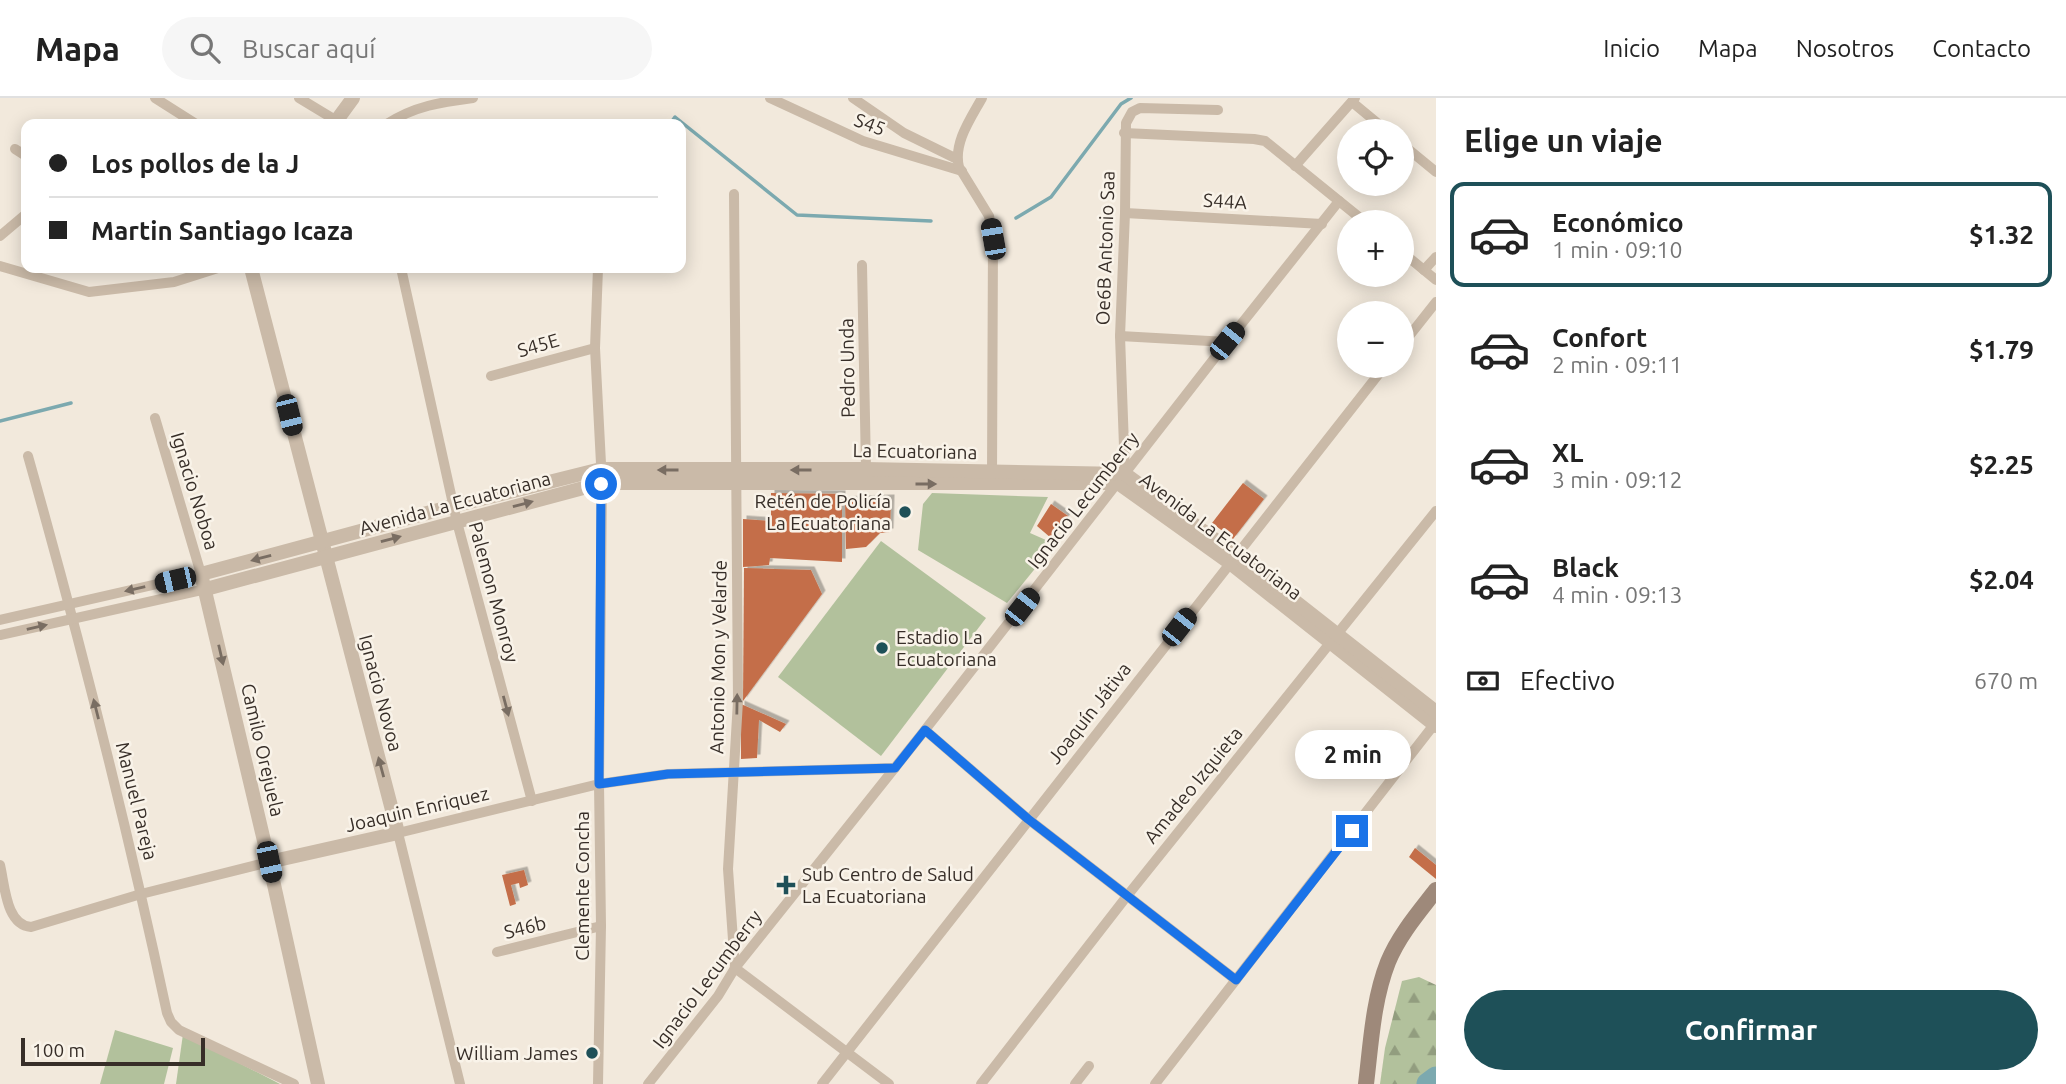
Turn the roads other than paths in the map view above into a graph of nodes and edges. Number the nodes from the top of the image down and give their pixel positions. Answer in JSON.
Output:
{"nodes":[{"id":1,"x":155,"y":98,"type":"edge"},
{"id":2,"x":299,"y":98,"type":"edge"},
{"id":3,"x":354,"y":98,"type":"edge"},
{"id":4,"x":474,"y":98,"type":"edge"},
{"id":5,"x":770,"y":98,"type":"edge"},
{"id":6,"x":853,"y":98,"type":"edge"},
{"id":7,"x":982,"y":98,"type":"edge"},
{"id":8,"x":1353,"y":100,"type":"edge"},
{"id":9,"x":1218,"y":110,"type":"dead end"},
{"id":10,"x":189,"y":119,"type":"edge"},
{"id":11,"x":330,"y":119,"type":"edge"},
{"id":12,"x":339,"y":119,"type":"edge"},
{"id":13,"x":395,"y":119,"type":"edge"},
{"id":14,"x":1374,"y":119,"type":"edge"},
{"id":15,"x":1124,"y":133,"type":"junction"},
{"id":16,"x":15,"y":149,"type":"dead end"},
{"id":17,"x":21,"y":153,"type":"edge"},
{"id":18,"x":1414,"y":154,"type":"edge"},
{"id":19,"x":957,"y":159,"type":"junction"},
{"id":20,"x":1295,"y":166,"type":"junction"},
{"id":21,"x":962,"y":172,"type":"junction"},
{"id":22,"x":1436,"y":172,"type":"edge"},
{"id":23,"x":734,"y":194,"type":"dead end"},
{"id":24,"x":1339,"y":201,"type":"junction"},
{"id":25,"x":1350,"y":210,"type":"edge"},
{"id":26,"x":1125,"y":213,"type":"junction"},
{"id":27,"x":21,"y":218,"type":"edge"},
{"id":28,"x":1322,"y":224,"type":"junction"},
{"id":29,"x":0,"y":236,"type":"edge"},
{"id":30,"x":1436,"y":257,"type":"edge"},
{"id":31,"x":1414,"y":262,"type":"edge"},
{"id":32,"x":862,"y":265,"type":"dead end"},
{"id":33,"x":0,"y":266,"type":"edge"},
{"id":34,"x":1424,"y":270,"type":"junction"},
{"id":35,"x":21,"y":272,"type":"edge"},
{"id":36,"x":24,"y":273,"type":"edge"},
{"id":37,"x":202,"y":273,"type":"edge"},
{"id":38,"x":252,"y":273,"type":"edge"},
{"id":39,"x":402,"y":273,"type":"edge"},
{"id":40,"x":598,"y":273,"type":"edge"},
{"id":41,"x":1436,"y":280,"type":"edge"},
{"id":42,"x":1436,"y":302,"type":"edge"},
{"id":43,"x":1414,"y":330,"type":"edge"},
{"id":44,"x":1120,"y":336,"type":"junction"},
{"id":45,"x":1227,"y":341,"type":"junction"},
{"id":46,"x":595,"y":348,"type":"junction"},
{"id":47,"x":491,"y":376,"type":"dead end"},
{"id":48,"x":1376,"y":378,"type":"edge"},
{"id":49,"x":155,"y":418,"type":"dead end"},
{"id":50,"x":28,"y":456,"type":"dead end"},
{"id":51,"x":866,"y":470,"type":"junction"},
{"id":52,"x":601,"y":476,"type":"junction"},
{"id":53,"x":736,"y":477,"type":"junction"},
{"id":54,"x":992,"y":478,"type":"junction"},
{"id":55,"x":1122,"y":478,"type":"junction"},
{"id":56,"x":453,"y":506,"type":"junction"},
{"id":57,"x":1436,"y":511,"type":"edge"},
{"id":58,"x":457,"y":522,"type":"junction"},
{"id":59,"x":322,"y":542,"type":"junction"},
{"id":60,"x":326,"y":557,"type":"junction"},
{"id":61,"x":1233,"y":559,"type":"junction"},
{"id":62,"x":201,"y":574,"type":"junction"},
{"id":63,"x":206,"y":589,"type":"junction"},
{"id":64,"x":70,"y":605,"type":"junction"},
{"id":65,"x":74,"y":618,"type":"junction"},
{"id":66,"x":0,"y":620,"type":"edge"},
{"id":67,"x":0,"y":635,"type":"edge"},
{"id":68,"x":1333,"y":639,"type":"junction"},
{"id":69,"x":1435,"y":721,"type":"edge"},
{"id":70,"x":925,"y":730,"type":"junction"},
{"id":71,"x":895,"y":768,"type":"junction"},
{"id":72,"x":734,"y":772,"type":"junction"},
{"id":73,"x":599,"y":784,"type":"junction"},
{"id":74,"x":532,"y":801,"type":"junction"},
{"id":75,"x":1028,"y":819,"type":"junction"},
{"id":76,"x":398,"y":834,"type":"junction"},
{"id":77,"x":269,"y":862,"type":"junction"},
{"id":78,"x":0,"y":865,"type":"edge"},
{"id":79,"x":1436,"y":890,"type":"edge"},
{"id":80,"x":141,"y":894,"type":"junction"},
{"id":81,"x":1127,"y":896,"type":"junction"},
{"id":82,"x":601,"y":926,"type":"junction"},
{"id":83,"x":498,"y":951,"type":"dead end"},
{"id":84,"x":735,"y":968,"type":"junction"},
{"id":85,"x":1236,"y":980,"type":"junction"},
{"id":86,"x":848,"y":1053,"type":"junction"},
{"id":87,"x":1089,"y":1066,"type":"dead end"},
{"id":88,"x":294,"y":1084,"type":"edge"},
{"id":89,"x":318,"y":1084,"type":"edge"},
{"id":90,"x":460,"y":1084,"type":"edge"},
{"id":91,"x":598,"y":1084,"type":"edge"},
{"id":92,"x":648,"y":1084,"type":"edge"},
{"id":93,"x":822,"y":1084,"type":"edge"},
{"id":94,"x":890,"y":1084,"type":"edge"},
{"id":95,"x":981,"y":1084,"type":"edge"},
{"id":96,"x":1075,"y":1084,"type":"edge"},
{"id":97,"x":1155,"y":1084,"type":"edge"},
{"id":98,"x":1366,"y":1084,"type":"edge"}],
"edges":[{"from":1,"to":10,"type":"street"},
{"from":2,"to":11,"type":"street"},
{"from":3,"to":12,"type":"street"},
{"from":4,"to":13,"type":"street"},
{"from":5,"to":21,"type":"street","name":"S45"},
{"from":6,"to":19,"type":"street"},
{"from":7,"to":19,"type":"street"},
{"from":8,"to":14,"type":"street"},
{"from":8,"to":20,"type":"street"},
{"from":9,"to":15,"type":"street"},
{"from":15,"to":20,"type":"street"},
{"from":15,"to":26,"type":"street","name":"Oe6B Antonio Saa"},
{"from":16,"to":17,"type":"street"},
{"from":18,"to":22,"type":"street"},
{"from":19,"to":21,"type":"street"},
{"from":20,"to":24,"type":"street"},
{"from":21,"to":54,"type":"street"},
{"from":23,"to":53,"type":"street","name":"Antonio Mon y Velarde"},
{"from":24,"to":25,"type":"street"},
{"from":24,"to":28,"type":"street","name":"Ignacio Lecumberry"},
{"from":26,"to":28,"type":"street","name":"S44A"},
{"from":26,"to":44,"type":"street","name":"Oe6B Antonio Saa"},
{"from":27,"to":29,"type":"street"},
{"from":28,"to":45,"type":"street","name":"Ignacio Lecumberry"},
{"from":30,"to":34,"type":"street"},
{"from":31,"to":34,"type":"street"},
{"from":32,"to":51,"type":"street","name":"Pedro Unda"},
{"from":33,"to":35,"type":"street"},
{"from":34,"to":41,"type":"street"},
{"from":36,"to":37,"type":"street"},
{"from":38,"to":59,"type":"street","name":"Ignacio Novoa"},
{"from":39,"to":56,"type":"street","name":"Palemon Monroy"},
{"from":40,"to":46,"type":"street","name":"Clemente Concha"},
{"from":42,"to":43,"type":"street"},
{"from":44,"to":45,"type":"street"},
{"from":44,"to":55,"type":"street","name":"Oe6B Antonio Saa"},
{"from":45,"to":55,"type":"street","name":"Ignacio Lecumberry"},
{"from":46,"to":47,"type":"street","name":"S45E"},
{"from":46,"to":52,"type":"street","name":"Clemente Concha"},
{"from":48,"to":61,"type":"street","name":"Joaquín Játiva"},
{"from":49,"to":62,"type":"street","name":"Ignacio Noboa"},
{"from":50,"to":64,"type":"street","name":"Manuel Pareja"},
{"from":51,"to":53,"type":"street","name":"La Ecuatoriana","one_way":true},
{"from":51,"to":54,"type":"street","name":"La Ecuatoriana"},
{"from":52,"to":53,"type":"street","name":"Avenida La Ecuatoriana"},
{"from":52,"to":56,"type":"street"},
{"from":58,"to":52,"type":"street","name":"Avenida La Ecuatoriana","one_way":true},
{"from":52,"to":73,"type":"street","name":"Clemente Concha"},
{"from":53,"to":54,"type":"street","name":"Avenida La Ecuatoriana","one_way":true},
{"from":72,"to":53,"type":"street","name":"Antonio Mon y Velarde","one_way":true},
{"from":54,"to":55,"type":"street","name":"Avenida La Ecuatoriana"},
{"from":55,"to":61,"type":"street","name":"Avenida La Ecuatoriana"},
{"from":55,"to":70,"type":"street","name":"Ignacio Lecumberry"},
{"from":56,"to":58,"type":"street","name":"Palemon Monroy"},
{"from":56,"to":59,"type":"street"},
{"from":57,"to":68,"type":"street","name":"Amadeo Izquieta"},
{"from":60,"to":58,"type":"street","name":"Avenida La Ecuatoriana","one_way":true},
{"from":58,"to":74,"type":"street","name":"Palemon Monroy","one_way":true},
{"from":59,"to":60,"type":"street","name":"Ignacio Novoa"},
{"from":59,"to":62,"type":"street","one_way":true},
{"from":60,"to":63,"type":"street"},
{"from":76,"to":60,"type":"street","name":"Ignacio Novoa","one_way":true},
{"from":61,"to":68,"type":"street","name":"Avenida La Ecuatoriana"},
{"from":61,"to":75,"type":"street","name":"Joaquín Játiva"},
{"from":62,"to":63,"type":"street","name":"Camilo Orejuela"},
{"from":62,"to":64,"type":"street","one_way":true},
{"from":63,"to":65,"type":"street"},
{"from":63,"to":77,"type":"street","name":"Camilo Orejuela","one_way":true},
{"from":64,"to":65,"type":"street","name":"Manuel Pareja"},
{"from":64,"to":66,"type":"street"},
{"from":67,"to":65,"type":"street","one_way":true},
{"from":80,"to":65,"type":"street","name":"Manuel Pareja","one_way":true},
{"from":68,"to":69,"type":"street","name":"Avenida La Ecuatoriana"},
{"from":68,"to":81,"type":"street","name":"Amadeo Izquieta"},
{"from":69,"to":85,"type":"street"},
{"from":70,"to":71,"type":"street","name":"Ignacio Lecumberry"},
{"from":70,"to":75,"type":"street"},
{"from":71,"to":72,"type":"street","name":"Joaquin Enriquez"},
{"from":71,"to":84,"type":"street","name":"Ignacio Lecumberry"},
{"from":72,"to":73,"type":"street","name":"Joaquin Enriquez"},
{"from":72,"to":84,"type":"street","name":"Antonio Mon y Velarde"},
{"from":73,"to":74,"type":"street","name":"Joaquin Enriquez"},
{"from":73,"to":82,"type":"street","name":"Clemente Concha"},
{"from":74,"to":76,"type":"street","name":"Joaquin Enriquez"},
{"from":75,"to":81,"type":"street"},
{"from":75,"to":86,"type":"street","name":"Joaquín Játiva"},
{"from":76,"to":77,"type":"street","name":"Joaquin Enriquez"},
{"from":76,"to":90,"type":"street","name":"Ignacio Novoa"},
{"from":77,"to":80,"type":"street","name":"Joaquin Enriquez"},
{"from":77,"to":89,"type":"street","name":"Camilo Orejuela"},
{"from":78,"to":80,"type":"street","name":"Joaquin Enriquez"},
{"from":79,"to":98,"type":"main road"},
{"from":80,"to":88,"type":"street","name":"Manuel Pareja"},
{"from":81,"to":85,"type":"street"},
{"from":81,"to":95,"type":"street","name":"Amadeo Izquieta"},
{"from":82,"to":83,"type":"street","name":"S46b"},
{"from":82,"to":91,"type":"street","name":"Clemente Concha"},
{"from":84,"to":86,"type":"street"},
{"from":84,"to":92,"type":"street","name":"Ignacio Lecumberry"},
{"from":85,"to":97,"type":"street"},
{"from":86,"to":93,"type":"street","name":"Joaquín Játiva"},
{"from":86,"to":94,"type":"street"},
{"from":87,"to":96,"type":"street"}]}
